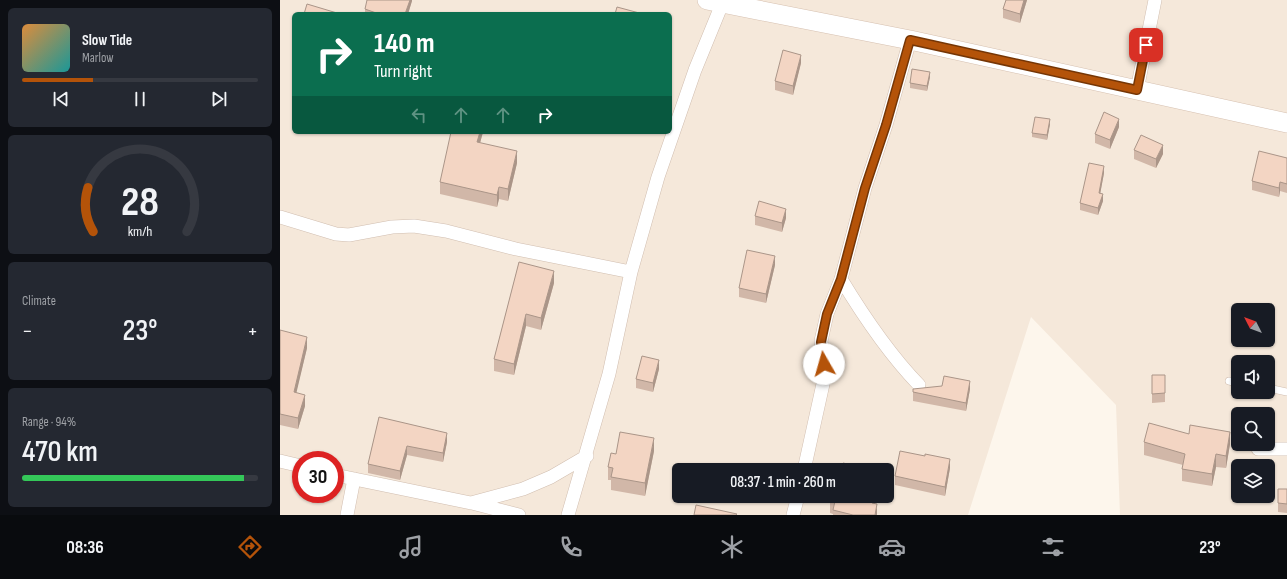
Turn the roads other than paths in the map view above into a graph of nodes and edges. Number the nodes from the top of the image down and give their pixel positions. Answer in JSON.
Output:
{"nodes":[{"id":1,"x":1155,"y":0,"type":"edge"},
{"id":2,"x":718,"y":1,"type":"edge"},
{"id":3,"x":910,"y":40,"type":"junction"},
{"id":4,"x":1137,"y":90,"type":"junction"},
{"id":5,"x":1287,"y":123,"type":"edge"},
{"id":6,"x":280,"y":217,"type":"edge"},
{"id":7,"x":631,"y":272,"type":"junction"},
{"id":8,"x":841,"y":279,"type":"junction"},
{"id":9,"x":919,"y":385,"type":"dead end"},
{"id":10,"x":1275,"y":389,"type":"edge"},
{"id":11,"x":1287,"y":392,"type":"edge"},
{"id":12,"x":1275,"y":449,"type":"edge"},
{"id":13,"x":1287,"y":449,"type":"edge"},
{"id":14,"x":587,"y":456,"type":"junction"},
{"id":15,"x":280,"y":461,"type":"edge"},
{"id":16,"x":806,"y":463,"type":"edge"},
{"id":17,"x":292,"y":464,"type":"edge"},
{"id":18,"x":344,"y":477,"type":"edge"},
{"id":19,"x":354,"y":479,"type":"junction"},
{"id":20,"x":471,"y":503,"type":"junction"},
{"id":21,"x":796,"y":503,"type":"edge"},
{"id":22,"x":347,"y":515,"type":"edge"},
{"id":23,"x":519,"y":515,"type":"edge"},
{"id":24,"x":568,"y":515,"type":"edge"},
{"id":25,"x":793,"y":515,"type":"edge"}],
"edges":[{"from":1,"to":4,"type":"street"},
{"from":2,"to":3,"type":"main road"},
{"from":2,"to":7,"type":"street"},
{"from":3,"to":4,"type":"main road"},
{"from":3,"to":8,"type":"street"},
{"from":4,"to":5,"type":"main road"},
{"from":6,"to":7,"type":"street"},
{"from":7,"to":14,"type":"street"},
{"from":8,"to":9,"type":"street"},
{"from":8,"to":16,"type":"street"},
{"from":10,"to":11,"type":"lane"},
{"from":12,"to":13,"type":"street"},
{"from":14,"to":20,"type":"street"},
{"from":14,"to":24,"type":"street"},
{"from":15,"to":17,"type":"street"},
{"from":18,"to":19,"type":"street"},
{"from":19,"to":20,"type":"street"},
{"from":19,"to":22,"type":"street"},
{"from":20,"to":23,"type":"street"},
{"from":21,"to":25,"type":"street"}]}
